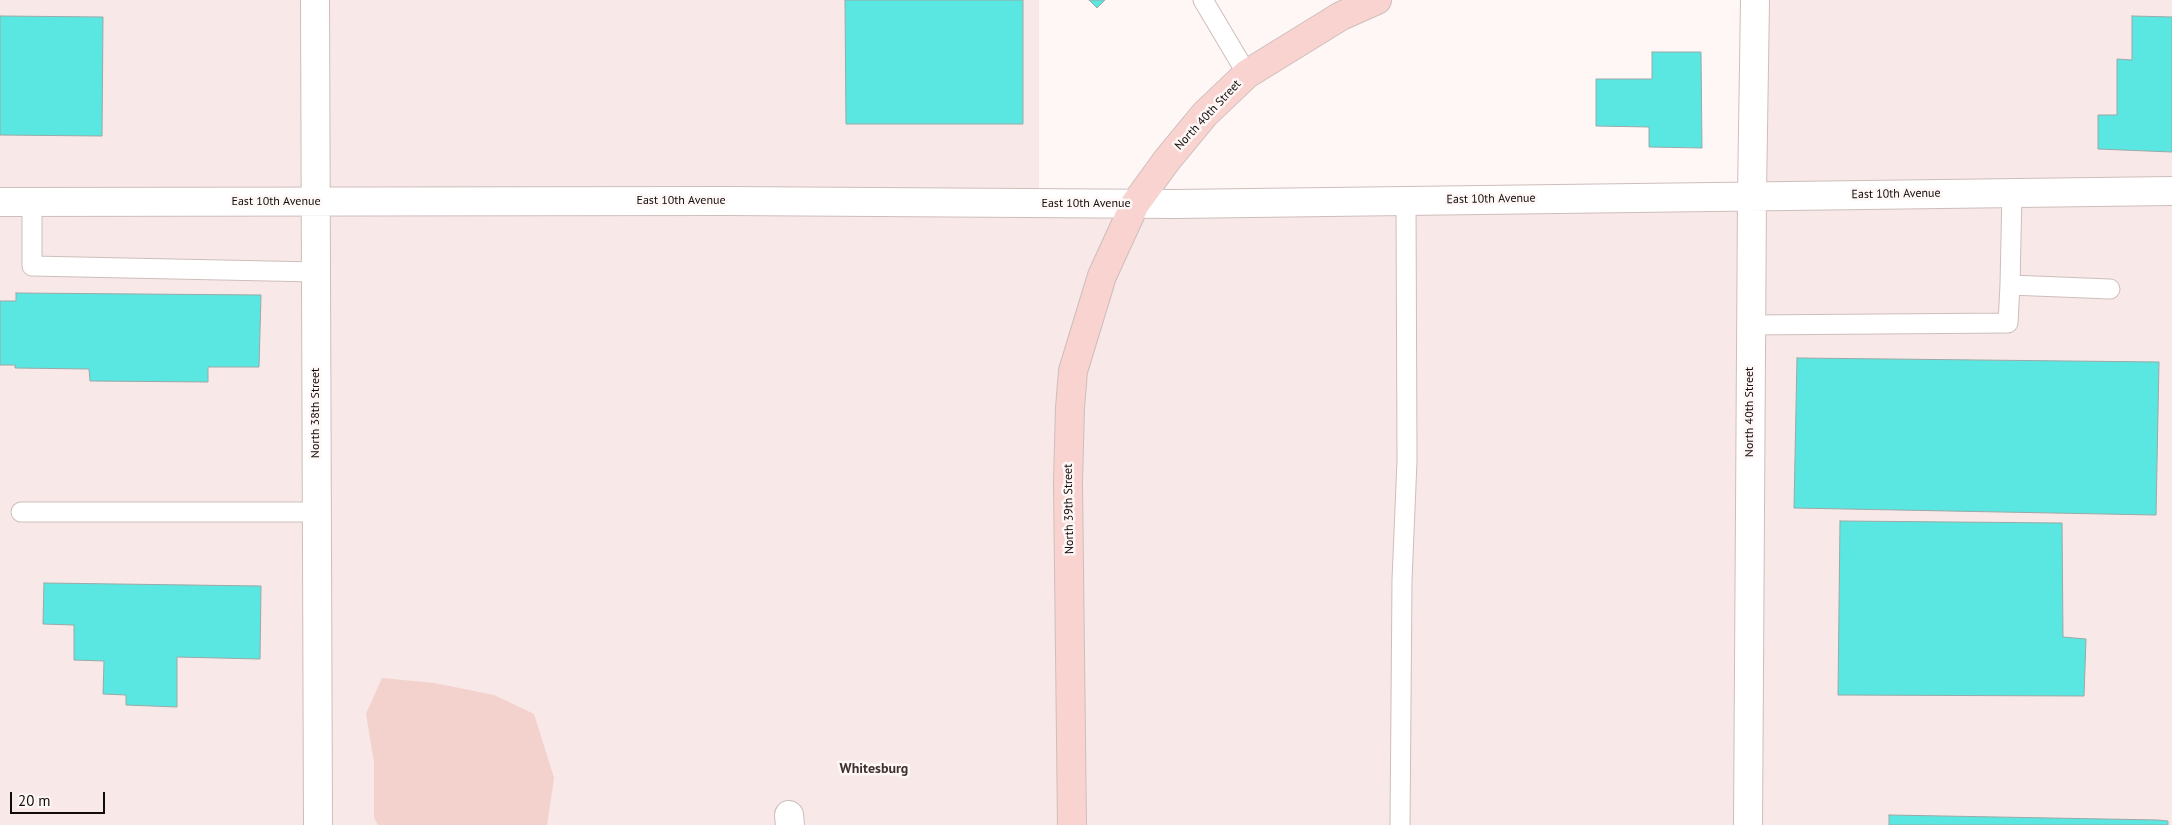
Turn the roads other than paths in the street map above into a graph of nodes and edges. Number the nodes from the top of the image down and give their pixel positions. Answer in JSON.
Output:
{"nodes":[{"id":1,"x":315,"y":0,"type":"edge"},
{"id":2,"x":1203,"y":0,"type":"edge"},
{"id":3,"x":1377,"y":0,"type":"edge"},
{"id":4,"x":1755,"y":0,"type":"edge"},
{"id":5,"x":1247,"y":74,"type":"junction"},
{"id":6,"x":2172,"y":191,"type":"edge"},
{"id":7,"x":2012,"y":192,"type":"junction"},
{"id":8,"x":1752,"y":195,"type":"junction"},
{"id":9,"x":1406,"y":201,"type":"junction"},
{"id":10,"x":0,"y":202,"type":"edge"},
{"id":11,"x":32,"y":202,"type":"junction"},
{"id":12,"x":315,"y":202,"type":"junction"},
{"id":13,"x":1135,"y":204,"type":"junction"},
{"id":14,"x":316,"y":272,"type":"junction"},
{"id":15,"x":2010,"y":285,"type":"junction"},
{"id":16,"x":2110,"y":288,"type":"dead end"},
{"id":17,"x":1751,"y":325,"type":"junction"},
{"id":18,"x":21,"y":512,"type":"dead end"},
{"id":19,"x":316,"y":512,"type":"junction"},
{"id":20,"x":318,"y":825,"type":"edge"},
{"id":21,"x":1072,"y":825,"type":"edge"},
{"id":22,"x":1400,"y":825,"type":"edge"},
{"id":23,"x":1748,"y":825,"type":"edge"}],
"edges":[{"from":1,"to":12,"type":"street","name":"North 38th Street"},
{"from":2,"to":5,"type":"lane"},
{"from":3,"to":5,"type":"main road","name":"North 40th Street"},
{"from":4,"to":8,"type":"street","name":"North 40th Street"},
{"from":5,"to":13,"type":"main road","name":"North 40th Street"},
{"from":6,"to":7,"type":"street","name":"East 10th Avenue"},
{"from":7,"to":8,"type":"street","name":"East 10th Avenue"},
{"from":7,"to":15,"type":"lane"},
{"from":8,"to":9,"type":"street","name":"East 10th Avenue"},
{"from":8,"to":17,"type":"street","name":"North 40th Street"},
{"from":9,"to":13,"type":"street","name":"East 10th Avenue"},
{"from":9,"to":22,"type":"lane"},
{"from":10,"to":11,"type":"street","name":"East 10th Avenue"},
{"from":11,"to":12,"type":"street","name":"East 10th Avenue"},
{"from":11,"to":14,"type":"lane"},
{"from":12,"to":13,"type":"street","name":"East 10th Avenue"},
{"from":12,"to":14,"type":"street","name":"North 38th Street"},
{"from":13,"to":21,"type":"main road","name":"North 39th Street"},
{"from":14,"to":19,"type":"street","name":"North 38th Street"},
{"from":15,"to":16,"type":"lane"},
{"from":15,"to":17,"type":"lane"},
{"from":17,"to":23,"type":"street","name":"North 40th Street"},
{"from":18,"to":19,"type":"lane"},
{"from":19,"to":20,"type":"street","name":"North 38th Street"}]}
